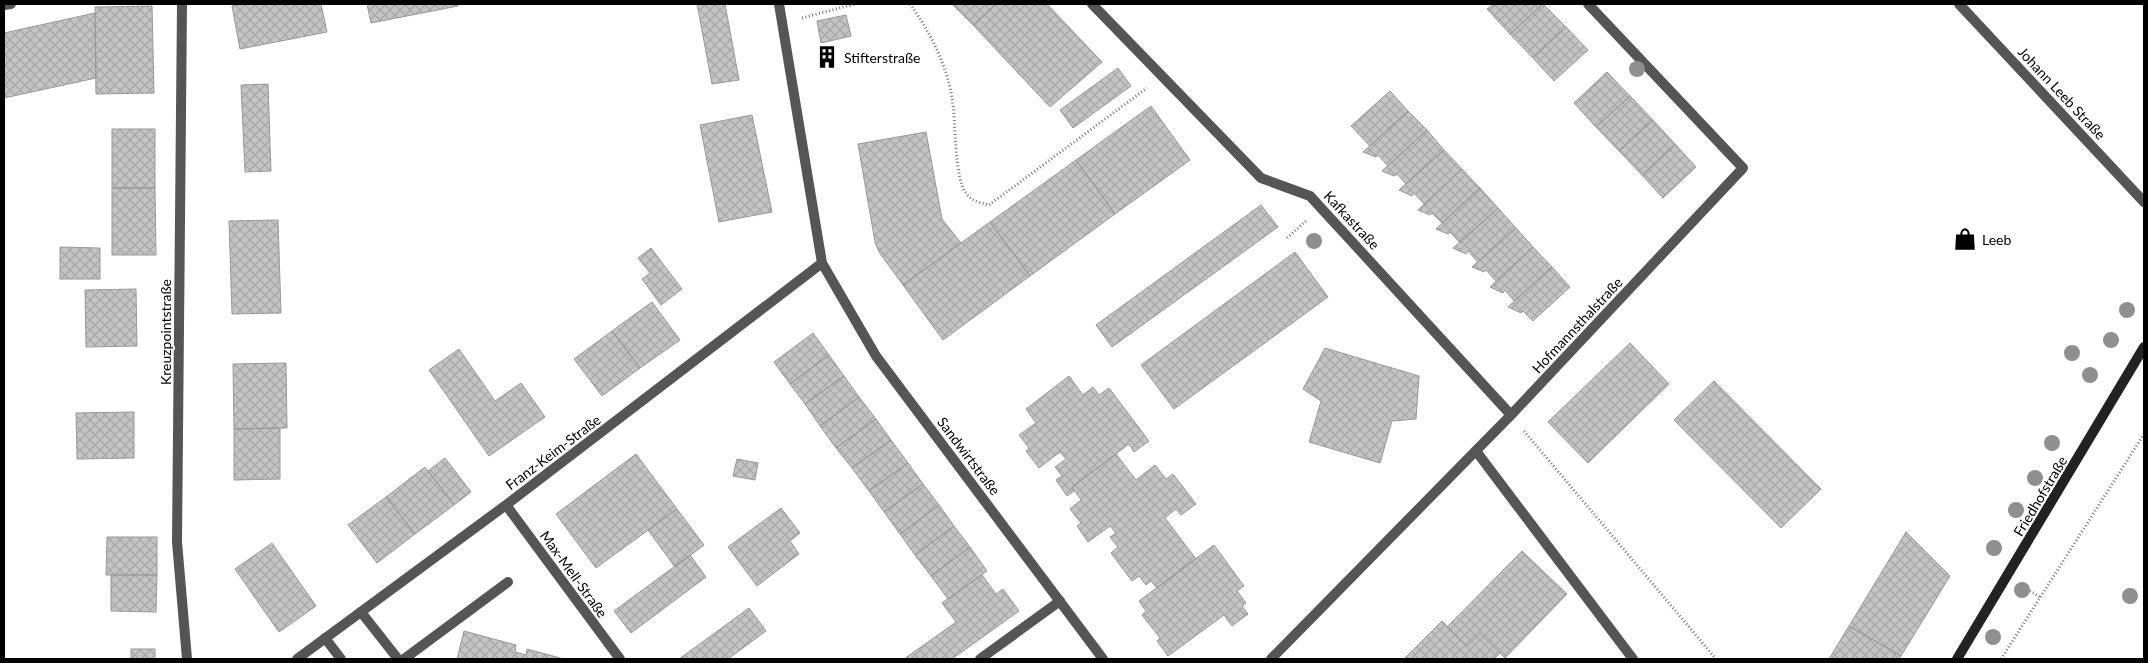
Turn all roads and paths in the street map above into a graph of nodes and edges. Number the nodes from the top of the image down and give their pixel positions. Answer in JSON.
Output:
{"nodes":[{"id":1,"x":11,"y":4,"type":"edge"},
{"id":2,"x":182,"y":4,"type":"edge"},
{"id":3,"x":779,"y":4,"type":"edge"},
{"id":4,"x":855,"y":4,"type":"edge"},
{"id":5,"x":910,"y":4,"type":"edge"},
{"id":6,"x":1092,"y":4,"type":"edge"},
{"id":7,"x":1588,"y":4,"type":"edge"},
{"id":8,"x":1959,"y":4,"type":"edge"},
{"id":9,"x":4,"y":5,"type":"edge"},
{"id":10,"x":782,"y":23,"type":"junction"},
{"id":11,"x":1161,"y":77,"type":"junction"},
{"id":12,"x":2144,"y":202,"type":"edge"},
{"id":13,"x":822,"y":264,"type":"junction"},
{"id":14,"x":2144,"y":347,"type":"edge"},
{"id":15,"x":1511,"y":416,"type":"junction"},
{"id":16,"x":2144,"y":434,"type":"edge"},
{"id":17,"x":1476,"y":451,"type":"junction"},
{"id":18,"x":506,"y":505,"type":"junction"},
{"id":19,"x":508,"y":582,"type":"dead end"},
{"id":20,"x":1060,"y":601,"type":"junction"},
{"id":21,"x":361,"y":612,"type":"junction"},
{"id":22,"x":325,"y":638,"type":"junction"},
{"id":23,"x":187,"y":659,"type":"edge"},
{"id":24,"x":297,"y":659,"type":"edge"},
{"id":25,"x":341,"y":659,"type":"edge"},
{"id":26,"x":398,"y":659,"type":"edge"},
{"id":27,"x":404,"y":659,"type":"edge"},
{"id":28,"x":620,"y":659,"type":"edge"},
{"id":29,"x":980,"y":659,"type":"edge"},
{"id":30,"x":1103,"y":659,"type":"edge"},
{"id":31,"x":1271,"y":659,"type":"edge"},
{"id":32,"x":1633,"y":659,"type":"edge"},
{"id":33,"x":1716,"y":659,"type":"edge"},
{"id":34,"x":1957,"y":659,"type":"edge"},
{"id":35,"x":2001,"y":659,"type":"edge"}],
"edges":[{"from":1,"to":9,"type":"street"},
{"from":2,"to":23,"type":"street","name":"Kreuzpointstraße"},
{"from":3,"to":10,"type":"street"},
{"from":4,"to":10,"type":"path"},
{"from":5,"to":11,"type":"path"},
{"from":6,"to":11,"type":"street","name":"Kafkastraße"},
{"from":7,"to":15,"type":"street","name":"Hofmannsthalstraße"},
{"from":8,"to":12,"type":"street","name":"Johann Leeb Straße"},
{"from":10,"to":13,"type":"street"},
{"from":11,"to":15,"type":"street","name":"Kafkastraße"},
{"from":13,"to":18,"type":"street","name":"Franz-Keim-Straße"},
{"from":13,"to":20,"type":"street","name":"Sandwirtstraße"},
{"from":14,"to":34,"type":"street","name":"Friedhofstraße"},
{"from":15,"to":17,"type":"street","name":"Hofmannsthalstraße"},
{"from":15,"to":33,"type":"path"},
{"from":16,"to":35,"type":"path"},
{"from":17,"to":31,"type":"street","name":"Hofmannsthalstraße"},
{"from":17,"to":32,"type":"street"},
{"from":18,"to":21,"type":"street","name":"Franz-Keim-Straße"},
{"from":18,"to":28,"type":"street","name":"Max-Mell-Straße"},
{"from":19,"to":27,"type":"street"},
{"from":20,"to":29,"type":"street"},
{"from":20,"to":30,"type":"street","name":"Sandwirtstraße"},
{"from":21,"to":22,"type":"street","name":"Franz-Keim-Straße"},
{"from":21,"to":26,"type":"street"},
{"from":22,"to":24,"type":"street","name":"Franz-Keim-Straße"},
{"from":22,"to":25,"type":"street"}]}
